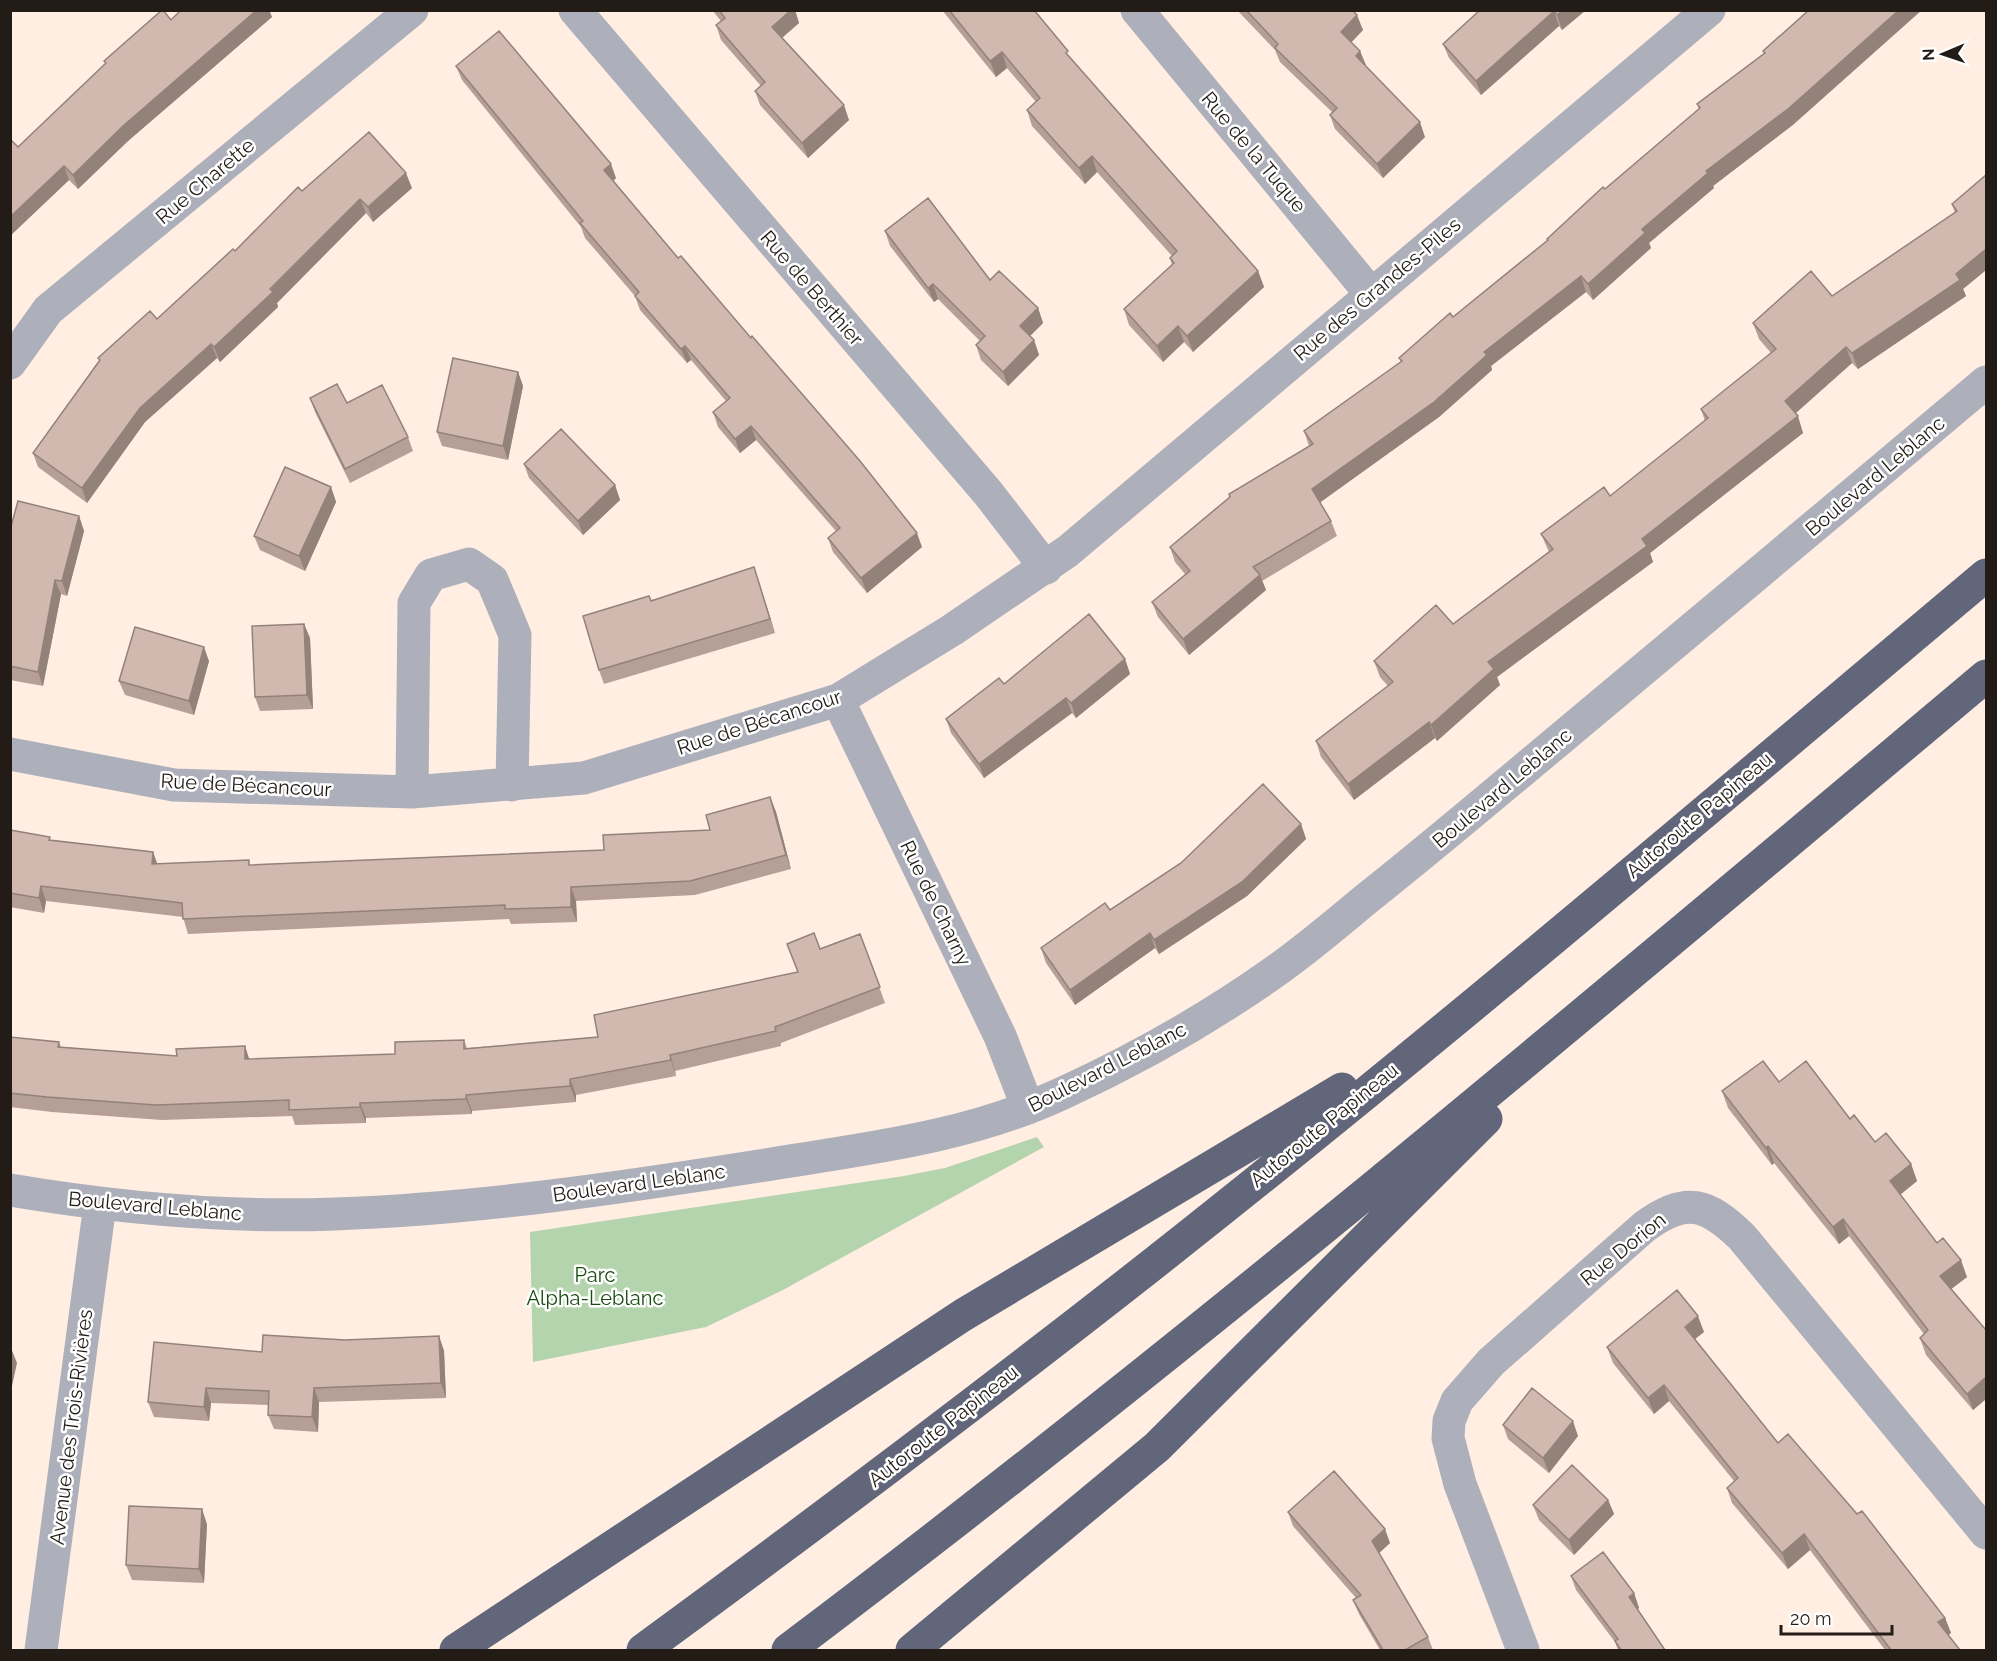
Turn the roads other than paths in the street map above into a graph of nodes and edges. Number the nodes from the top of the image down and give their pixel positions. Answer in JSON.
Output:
{"nodes":[{"id":1,"x":412,"y":10,"type":"edge"},
{"id":2,"x":575,"y":10,"type":"edge"},
{"id":3,"x":1137,"y":10,"type":"edge"},
{"id":4,"x":1709,"y":10,"type":"edge"},
{"id":5,"x":1371,"y":294,"type":"junction"},
{"id":6,"x":10,"y":363,"type":"edge"},
{"id":7,"x":1986,"y":382,"type":"edge"},
{"id":8,"x":1046,"y":568,"type":"junction"},
{"id":9,"x":1986,"y":575,"type":"edge"},
{"id":10,"x":1986,"y":676,"type":"edge"},
{"id":11,"x":838,"y":700,"type":"junction"},
{"id":12,"x":10,"y":754,"type":"edge"},
{"id":13,"x":512,"y":785,"type":"junction"},
{"id":14,"x":412,"y":792,"type":"junction"},
{"id":15,"x":1636,"y":970,"type":"junction"},
{"id":16,"x":1441,"y":1029,"type":"junction"},
{"id":17,"x":1028,"y":1108,"type":"junction"},
{"id":18,"x":10,"y":1190,"type":"edge"},
{"id":19,"x":100,"y":1204,"type":"junction"},
{"id":20,"x":1986,"y":1533,"type":"edge"},
{"id":21,"x":41,"y":1650,"type":"edge"},
{"id":22,"x":456,"y":1650,"type":"edge"},
{"id":23,"x":643,"y":1650,"type":"edge"},
{"id":24,"x":788,"y":1650,"type":"edge"},
{"id":25,"x":912,"y":1650,"type":"edge"},
{"id":26,"x":1522,"y":1650,"type":"edge"}],
"edges":[{"from":1,"to":6,"type":"street","name":"Rue Charette"},
{"from":2,"to":8,"type":"street","name":"Rue de Berthier"},
{"from":3,"to":5,"type":"street","name":"Rue de la Tuque"},
{"from":4,"to":5,"type":"street","name":"Rue des Grandes-Piles"},
{"from":5,"to":8,"type":"street","name":"Rue des Grandes-Piles"},
{"from":7,"to":17,"type":"street","name":"Boulevard Leblanc"},
{"from":8,"to":11,"type":"street","name":"Rue de Bécancour"},
{"from":9,"to":16,"type":"highway","name":"Autoroute Papineau"},
{"from":10,"to":15,"type":"highway"},
{"from":11,"to":13,"type":"street","name":"Rue de Bécancour"},
{"from":11,"to":17,"type":"street","name":"Rue de Charny"},
{"from":12,"to":14,"type":"street","name":"Rue de Bécancour"},
{"from":13,"to":14,"type":"street","name":"Rue de Bécancour"},
{"from":13,"to":14,"type":"street"},
{"from":15,"to":24,"type":"highway"},
{"from":15,"to":25,"type":"highway"},
{"from":16,"to":22,"type":"highway"},
{"from":16,"to":23,"type":"highway","name":"Autoroute Papineau"},
{"from":17,"to":19,"type":"street","name":"Boulevard Leblanc"},
{"from":18,"to":19,"type":"street","name":"Boulevard Leblanc"},
{"from":19,"to":21,"type":"street","name":"Avenue des Trois-Rivières"},
{"from":20,"to":26,"type":"street","name":"Rue Dorion"}]}
